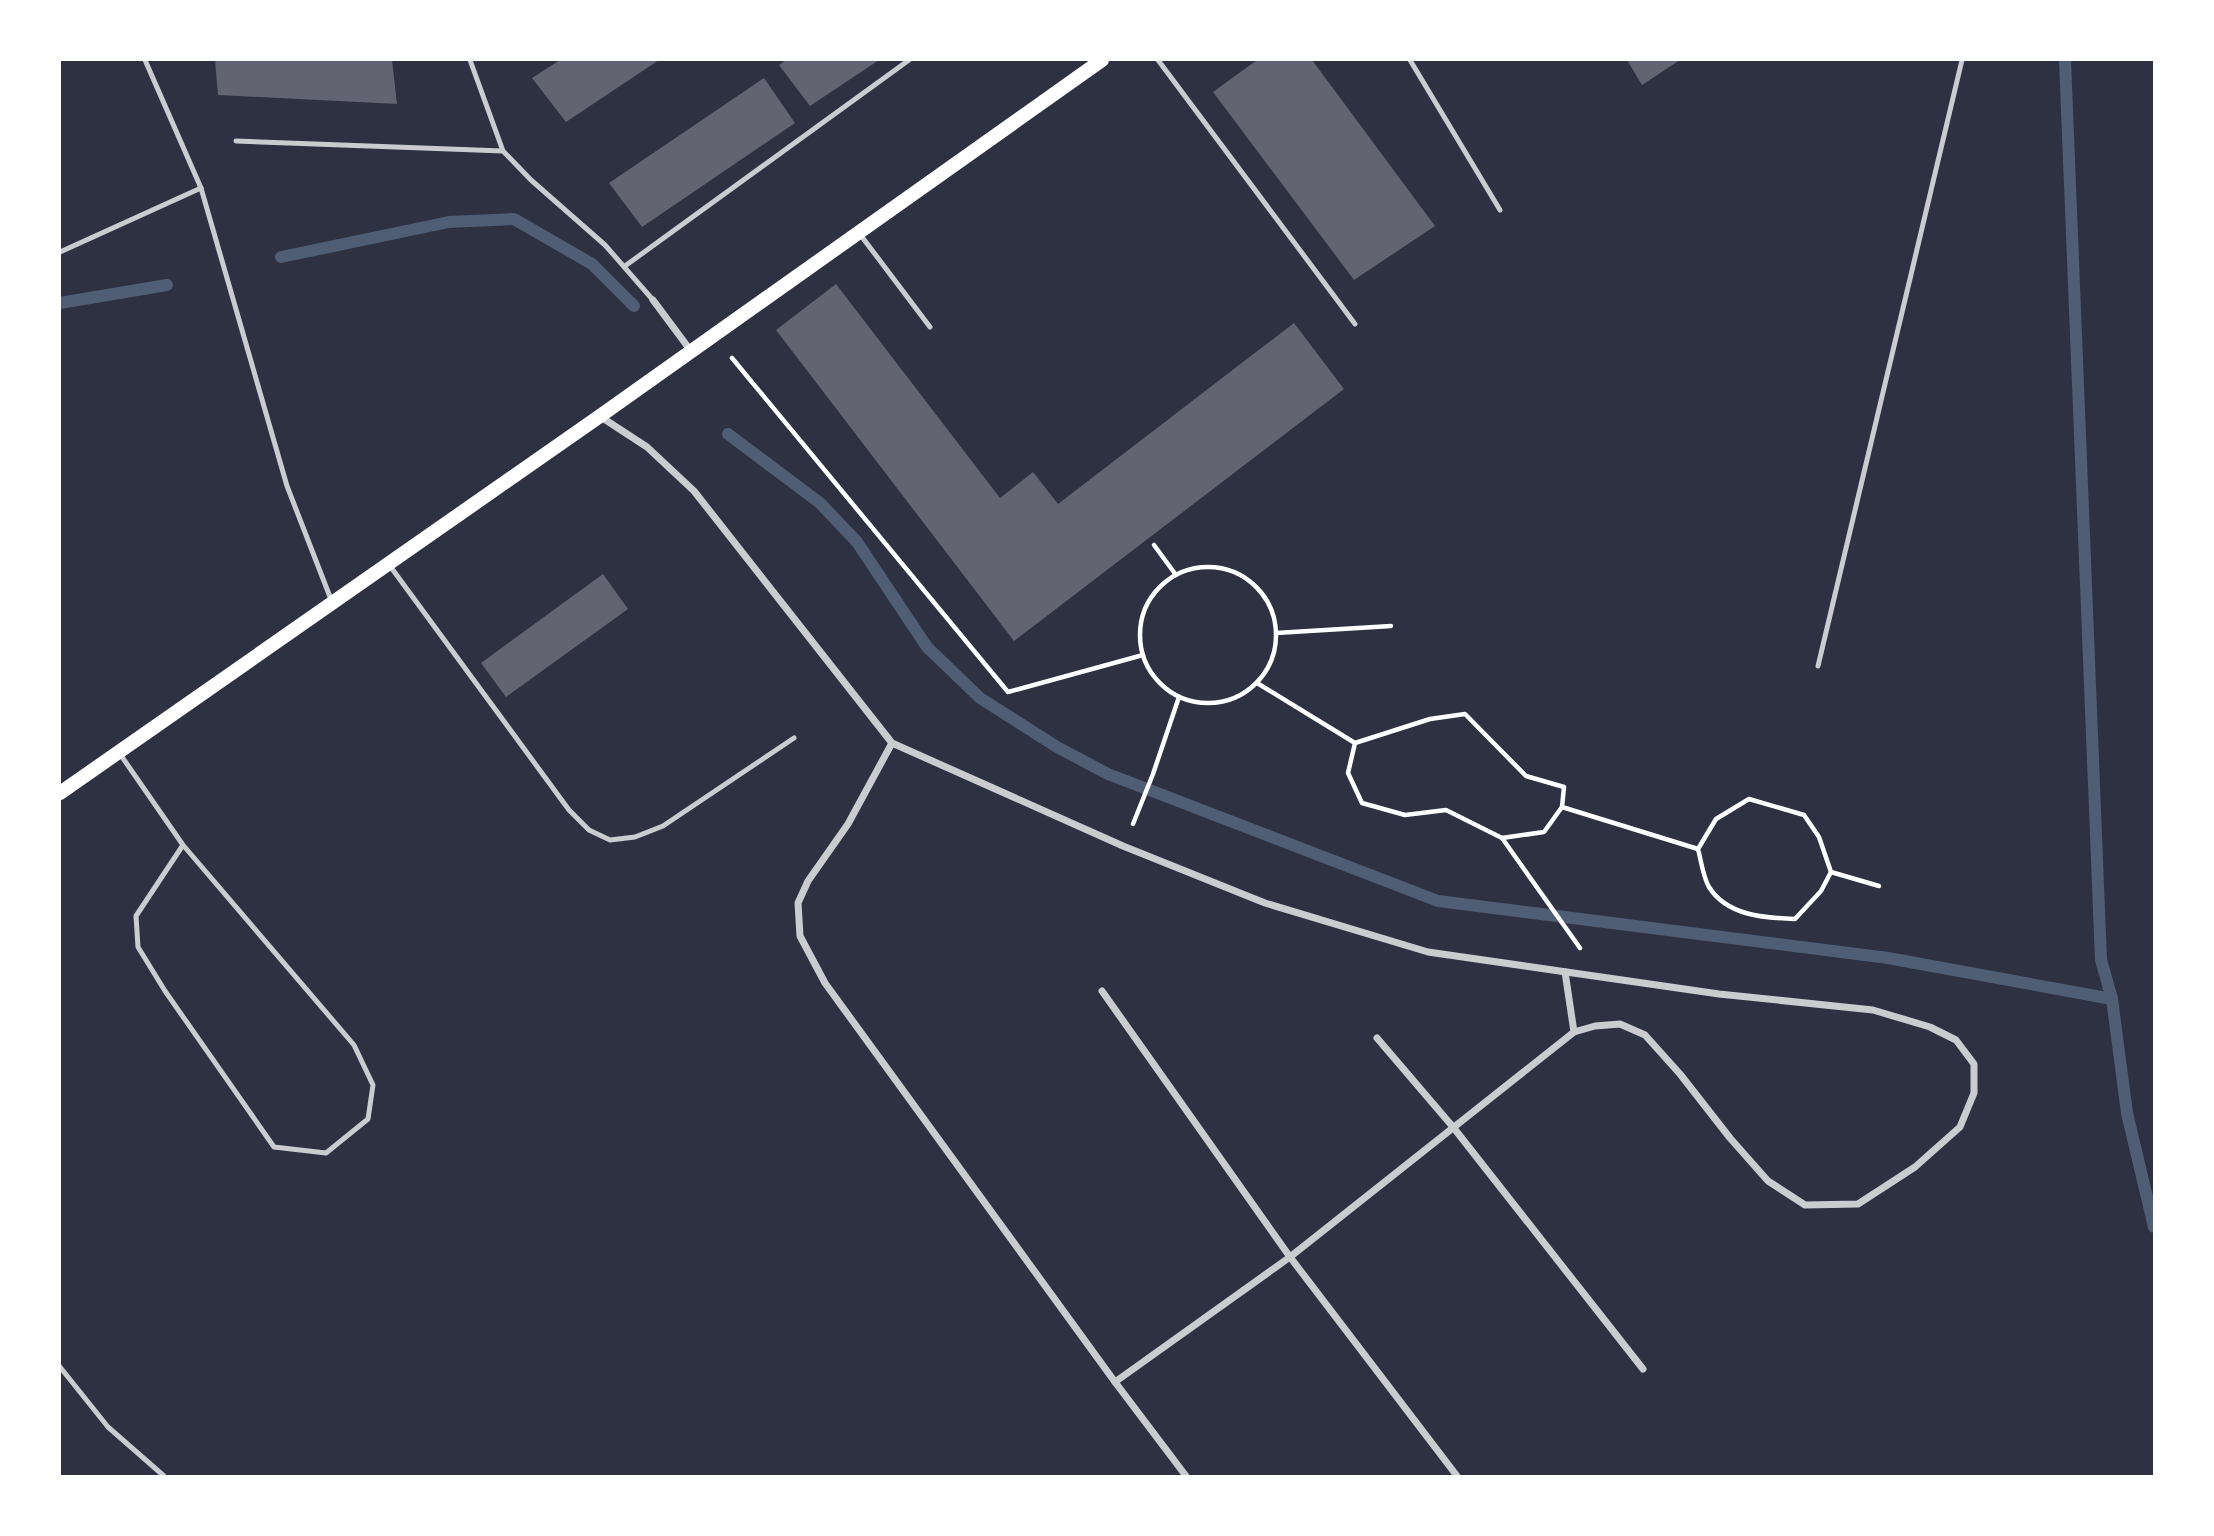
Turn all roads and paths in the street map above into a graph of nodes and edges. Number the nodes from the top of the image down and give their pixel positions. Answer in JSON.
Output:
{"nodes":[{"id":1,"x":145,"y":60,"type":"edge"},
{"id":2,"x":470,"y":60,"type":"edge"},
{"id":3,"x":909,"y":60,"type":"edge"},
{"id":4,"x":1102,"y":60,"type":"edge"},
{"id":5,"x":1158,"y":60,"type":"edge"},
{"id":6,"x":1410,"y":60,"type":"edge"},
{"id":7,"x":1962,"y":60,"type":"edge"},
{"id":8,"x":236,"y":141,"type":"dead end"},
{"id":9,"x":503,"y":150,"type":"junction"},
{"id":10,"x":201,"y":188,"type":"junction"},
{"id":11,"x":1500,"y":210,"type":"dead end"},
{"id":12,"x":859,"y":233,"type":"junction"},
{"id":13,"x":60,"y":252,"type":"edge"},
{"id":14,"x":625,"y":266,"type":"junction"},
{"id":15,"x":653,"y":300,"type":"joint"},
{"id":16,"x":1355,"y":324,"type":"dead end"},
{"id":17,"x":930,"y":327,"type":"dead end"},
{"id":18,"x":714,"y":335,"type":"junction"},
{"id":19,"x":691,"y":351,"type":"junction"},
{"id":20,"x":600,"y":416,"type":"junction"},
{"id":21,"x":1154,"y":545,"type":"dead end"},
{"id":22,"x":388,"y":564,"type":"junction"},
{"id":23,"x":1176,"y":575,"type":"junction"},
{"id":24,"x":332,"y":603,"type":"junction"},
{"id":25,"x":1391,"y":625,"type":"dead end"},
{"id":26,"x":1276,"y":633,"type":"junction"},
{"id":27,"x":1143,"y":655,"type":"junction"},
{"id":28,"x":1818,"y":666,"type":"dead end"},
{"id":29,"x":1257,"y":683,"type":"junction"},
{"id":30,"x":1179,"y":697,"type":"junction"},
{"id":31,"x":794,"y":738,"type":"dead end"},
{"id":32,"x":1355,"y":743,"type":"junction"},
{"id":33,"x":892,"y":744,"type":"junction"},
{"id":34,"x":119,"y":752,"type":"junction"},
{"id":35,"x":60,"y":793,"type":"edge"},
{"id":36,"x":1562,"y":807,"type":"junction"},
{"id":37,"x":1502,"y":838,"type":"junction"},
{"id":38,"x":183,"y":845,"type":"junction"},
{"id":39,"x":1124,"y":846,"type":"junction"},
{"id":40,"x":1698,"y":849,"type":"junction"},
{"id":41,"x":1831,"y":872,"type":"junction"},
{"id":42,"x":1880,"y":886,"type":"dead end"},
{"id":43,"x":1565,"y":972,"type":"junction"},
{"id":44,"x":1600,"y":977,"type":"junction"},
{"id":45,"x":1102,"y":991,"type":"dead end"},
{"id":46,"x":1574,"y":1032,"type":"junction"},
{"id":47,"x":1377,"y":1038,"type":"dead end"},
{"id":48,"x":1453,"y":1127,"type":"junction"},
{"id":49,"x":1290,"y":1257,"type":"junction"},
{"id":50,"x":60,"y":1367,"type":"edge"},
{"id":51,"x":1643,"y":1369,"type":"dead end"},
{"id":52,"x":1115,"y":1382,"type":"junction"},
{"id":53,"x":164,"y":1476,"type":"edge"},
{"id":54,"x":1186,"y":1476,"type":"edge"},
{"id":55,"x":1457,"y":1476,"type":"edge"}],
"edges":[{"from":1,"to":10,"type":"lane"},
{"from":2,"to":9,"type":"lane"},
{"from":3,"to":14,"type":"lane"},
{"from":4,"to":12,"type":"main road"},
{"from":5,"to":16,"type":"lane"},
{"from":6,"to":11,"type":"lane"},
{"from":7,"to":28,"type":"lane"},
{"from":8,"to":9,"type":"lane"},
{"from":9,"to":14,"type":"lane"},
{"from":10,"to":13,"type":"lane"},
{"from":10,"to":24,"type":"lane"},
{"from":12,"to":17,"type":"lane"},
{"from":12,"to":18,"type":"main road"},
{"from":14,"to":15,"type":"lane"},
{"from":15,"to":19,"type":"street"},
{"from":18,"to":19,"type":"main road"},
{"from":18,"to":27,"type":"path"},
{"from":19,"to":20,"type":"main road"},
{"from":20,"to":22,"type":"main road"},
{"from":20,"to":33,"type":"street"},
{"from":21,"to":23,"type":"path"},
{"from":22,"to":24,"type":"main road"},
{"from":22,"to":31,"type":"lane"},
{"from":23,"to":26,"type":"path"},
{"from":23,"to":27,"type":"path"},
{"from":24,"to":34,"type":"main road"},
{"from":25,"to":26,"type":"path"},
{"from":26,"to":29,"type":"path"},
{"from":27,"to":30,"type":"path"},
{"from":29,"to":30,"type":"path"},
{"from":29,"to":32,"type":"path"},
{"from":30,"to":39,"type":"path"},
{"from":32,"to":36,"type":"path"},
{"from":32,"to":37,"type":"path"},
{"from":33,"to":39,"type":"street"},
{"from":33,"to":52,"type":"street"},
{"from":34,"to":35,"type":"main road"},
{"from":34,"to":38,"type":"lane"},
{"from":36,"to":37,"type":"path"},
{"from":36,"to":40,"type":"path"},
{"from":37,"to":44,"type":"path"},
{"from":38,"to":38,"type":"lane"},
{"from":39,"to":43,"type":"street"},
{"from":40,"to":41,"type":"path"},
{"from":40,"to":41,"type":"path"},
{"from":41,"to":42,"type":"path"},
{"from":43,"to":44,"type":"street"},
{"from":43,"to":46,"type":"street"},
{"from":44,"to":46,"type":"street"},
{"from":45,"to":49,"type":"street"},
{"from":46,"to":48,"type":"street"},
{"from":47,"to":48,"type":"street"},
{"from":48,"to":49,"type":"street"},
{"from":48,"to":51,"type":"street"},
{"from":49,"to":52,"type":"street"},
{"from":49,"to":55,"type":"street"},
{"from":50,"to":53,"type":"lane"},
{"from":52,"to":54,"type":"street"}]}
